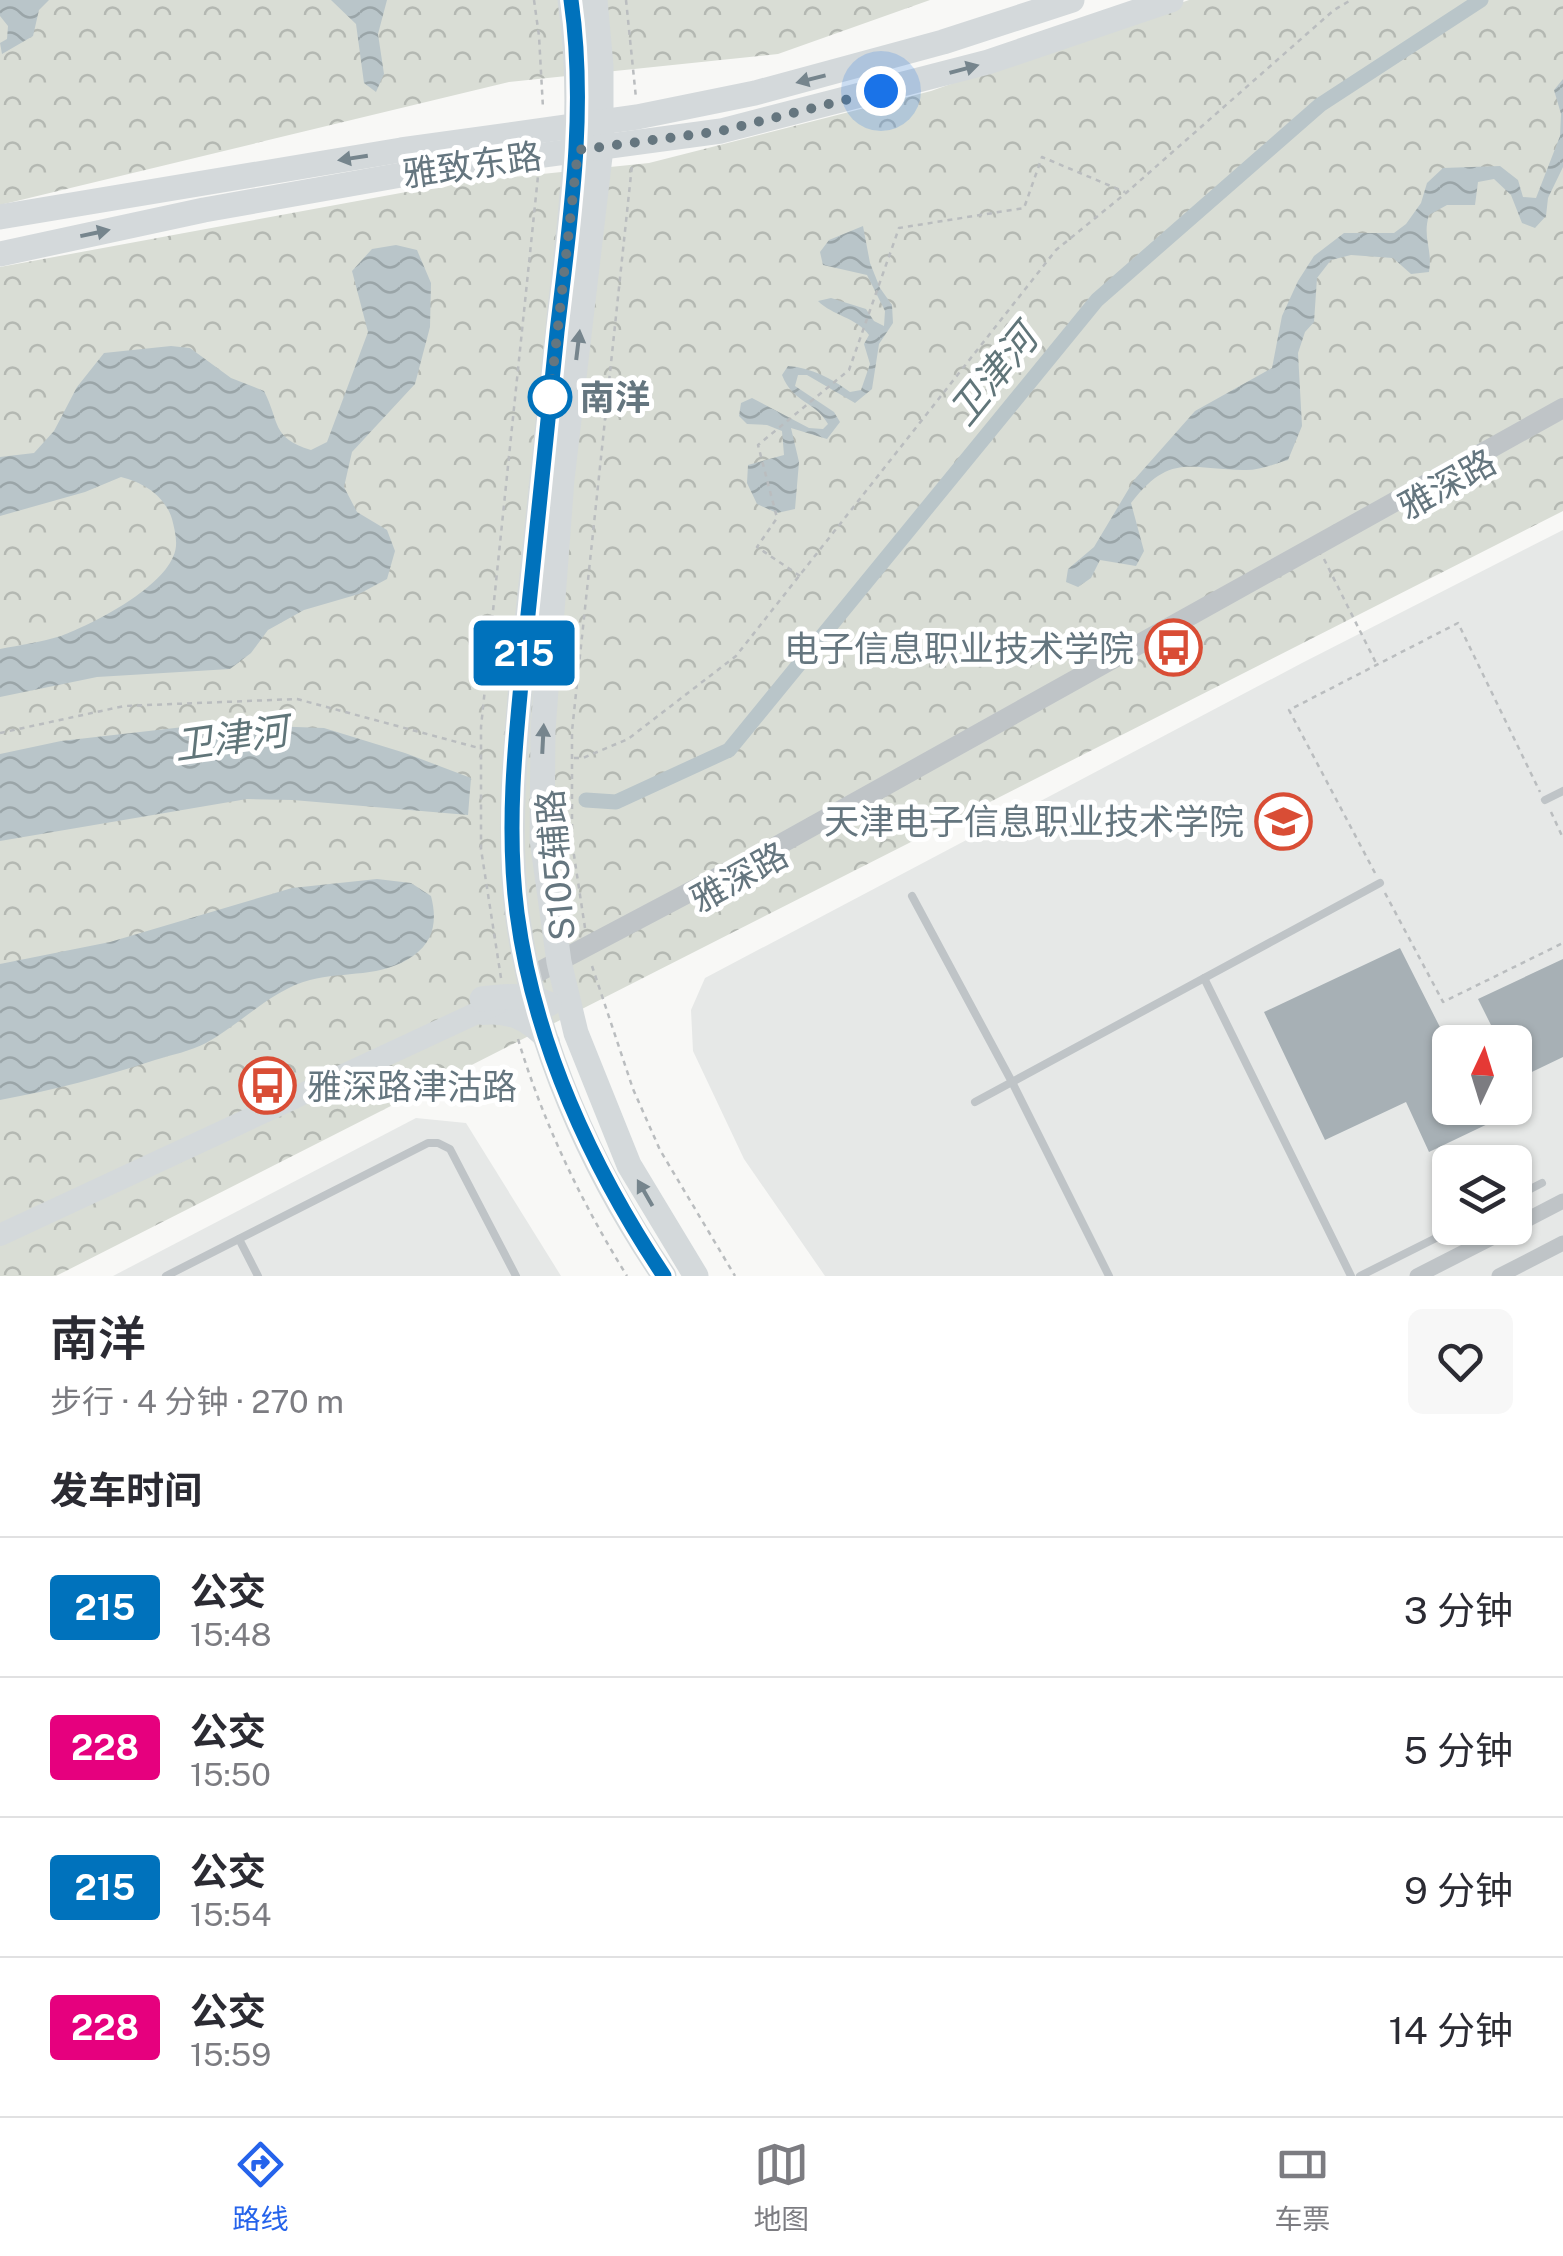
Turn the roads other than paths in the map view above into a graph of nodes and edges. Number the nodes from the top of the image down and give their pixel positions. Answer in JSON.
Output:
{"nodes":[{"id":1,"x":570,"y":0,"type":"edge"},
{"id":2,"x":595,"y":0,"type":"edge"},
{"id":3,"x":1072,"y":0,"type":"edge"},
{"id":4,"x":1171,"y":0,"type":"edge"},
{"id":5,"x":590,"y":122,"type":"junction"},
{"id":6,"x":590,"y":149,"type":"junction"},
{"id":7,"x":0,"y":217,"type":"edge"},
{"id":8,"x":0,"y":254,"type":"edge"},
{"id":9,"x":1563,"y":408,"type":"edge"},
{"id":10,"x":1563,"y":420,"type":"edge"},
{"id":11,"x":1563,"y":791,"type":"edge"},
{"id":12,"x":1545,"y":800,"type":"road end"},
{"id":13,"x":1380,"y":883,"type":"road end"},
{"id":14,"x":912,"y":896,"type":"dead end"},
{"id":15,"x":589,"y":954,"type":"junction"},
{"id":16,"x":560,"y":968,"type":"junction"},
{"id":17,"x":1204,"y":978,"type":"junction"},
{"id":18,"x":527,"y":990,"type":"junction"},
{"id":19,"x":478,"y":1007,"type":"junction"},
{"id":20,"x":576,"y":1034,"type":"junction"},
{"id":21,"x":549,"y":1042,"type":"junction"},
{"id":22,"x":1012,"y":1082,"type":"junction"},
{"id":23,"x":975,"y":1102,"type":"dead end"},
{"id":24,"x":1542,"y":1184,"type":"dead end"},
{"id":25,"x":1532,"y":1189,"type":"edge"},
{"id":26,"x":1563,"y":1201,"type":"edge"},
{"id":27,"x":1532,"y":1216,"type":"edge"},
{"id":28,"x":0,"y":1222,"type":"edge"},
{"id":29,"x":0,"y":1236,"type":"edge"},
{"id":30,"x":239,"y":1239,"type":"junction"},
{"id":31,"x":1432,"y":1240,"type":"edge"},
{"id":32,"x":1563,"y":1243,"type":"edge"},
{"id":33,"x":1477,"y":1245,"type":"edge"},
{"id":34,"x":166,"y":1276,"type":"edge"},
{"id":35,"x":258,"y":1276,"type":"edge"},
{"id":36,"x":516,"y":1276,"type":"edge"},
{"id":37,"x":664,"y":1276,"type":"edge"},
{"id":38,"x":696,"y":1276,"type":"edge"},
{"id":39,"x":1109,"y":1276,"type":"edge"},
{"id":40,"x":1351,"y":1276,"type":"edge"},
{"id":41,"x":1360,"y":1276,"type":"edge"},
{"id":42,"x":1417,"y":1276,"type":"edge"},
{"id":43,"x":1498,"y":1276,"type":"edge"}],
"edges":[{"from":1,"to":5,"type":"main road"},
{"from":2,"to":5,"type":"main road"},
{"from":3,"to":5,"type":"main road","name":"雅致东路","one_way":true},
{"from":6,"to":4,"type":"main road","name":"雅致东路","one_way":true},
{"from":5,"to":6,"type":"main road"},
{"from":5,"to":7,"type":"main road","name":"雅致东路","one_way":true},
{"from":8,"to":6,"type":"main road","name":"雅致东路","one_way":true},
{"from":16,"to":6,"type":"main road","one_way":true},
{"from":6,"to":18,"type":"main road"},
{"from":9,"to":15,"type":"street","name":"雅深路"},
{"from":10,"to":15,"type":"street","name":"雅深路"},
{"from":11,"to":12,"type":"lane"},
{"from":13,"to":17,"type":"lane"},
{"from":14,"to":22,"type":"lane"},
{"from":15,"to":16,"type":"street","name":"雅深路"},
{"from":16,"to":18,"type":"street","name":"雅深路"},
{"from":16,"to":20,"type":"main road"},
{"from":17,"to":22,"type":"lane"},
{"from":17,"to":40,"type":"lane"},
{"from":18,"to":19,"type":"main road"},
{"from":18,"to":20,"type":"main road"},
{"from":18,"to":21,"type":"main road"},
{"from":19,"to":21,"type":"main road"},
{"from":19,"to":28,"type":"main road"},
{"from":19,"to":29,"type":"main road"},
{"from":38,"to":20,"type":"main road","one_way":true},
{"from":21,"to":37,"type":"main road"},
{"from":22,"to":23,"type":"lane"},
{"from":22,"to":39,"type":"lane"},
{"from":24,"to":25,"type":"lane"},
{"from":26,"to":27,"type":"street"},
{"from":30,"to":34,"type":"lane"},
{"from":30,"to":35,"type":"lane"},
{"from":30,"to":36,"type":"lane"},
{"from":31,"to":41,"type":"lane"},
{"from":32,"to":43,"type":"street"},
{"from":33,"to":42,"type":"street"}]}
